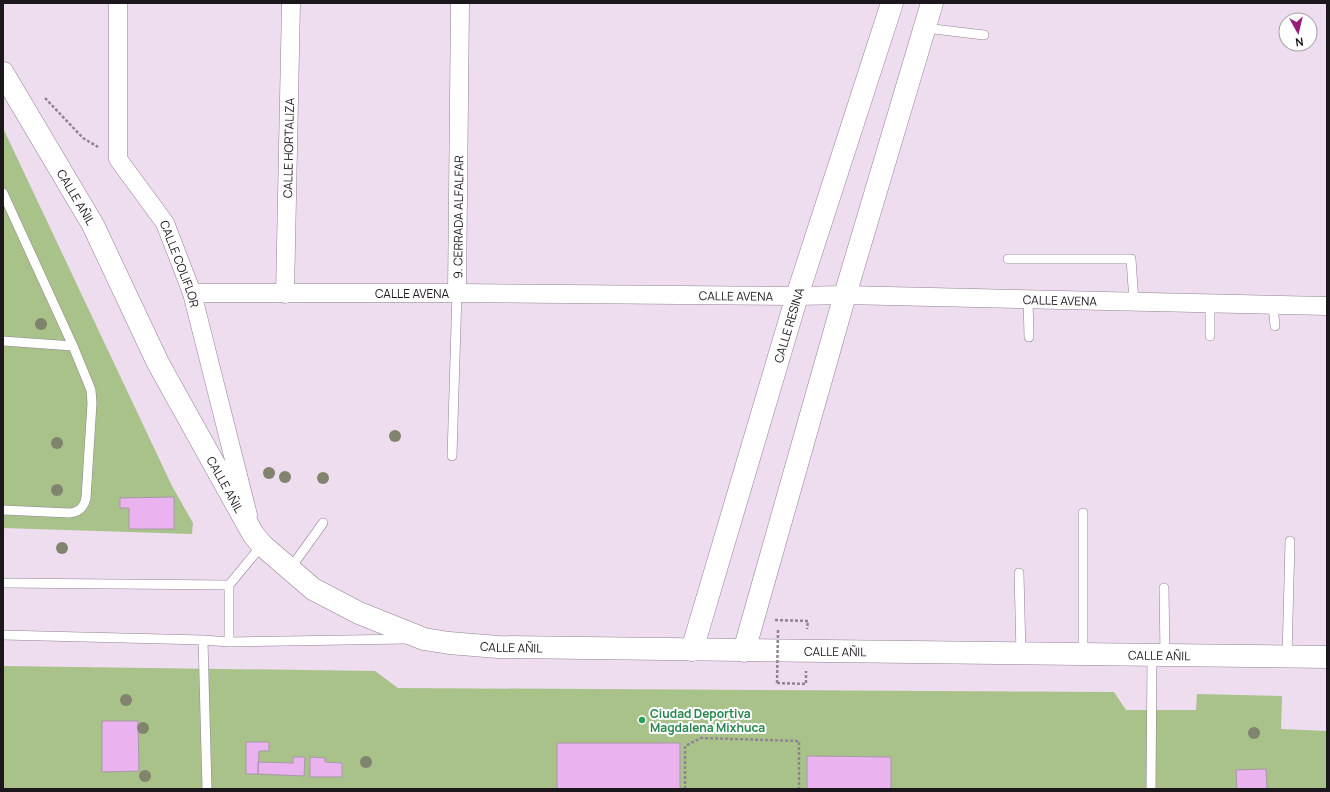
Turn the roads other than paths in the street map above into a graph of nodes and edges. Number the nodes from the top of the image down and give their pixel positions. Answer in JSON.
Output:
{"nodes":[{"id":1,"x":118,"y":3,"type":"edge"},
{"id":2,"x":291,"y":3,"type":"edge"},
{"id":3,"x":460,"y":3,"type":"edge"},
{"id":4,"x":892,"y":3,"type":"edge"},
{"id":5,"x":932,"y":3,"type":"edge"},
{"id":6,"x":925,"y":28,"type":"junction"},
{"id":7,"x":984,"y":35,"type":"dead end"},
{"id":8,"x":3,"y":73,"type":"edge"},
{"id":9,"x":3,"y":193,"type":"edge"},
{"id":10,"x":1008,"y":259,"type":"dead end"},
{"id":11,"x":457,"y":293,"type":"junction"},
{"id":12,"x":192,"y":294,"type":"junction"},
{"id":13,"x":285,"y":294,"type":"junction"},
{"id":14,"x":846,"y":295,"type":"junction"},
{"id":15,"x":797,"y":296,"type":"junction"},
{"id":16,"x":1028,"y":299,"type":"junction"},
{"id":17,"x":1134,"y":302,"type":"junction"},
{"id":18,"x":1210,"y":304,"type":"junction"},
{"id":19,"x":1274,"y":305,"type":"junction"},
{"id":20,"x":1327,"y":306,"type":"edge"},
{"id":21,"x":1275,"y":326,"type":"dead end"},
{"id":22,"x":1210,"y":336,"type":"dead end"},
{"id":23,"x":1029,"y":337,"type":"dead end"},
{"id":24,"x":3,"y":341,"type":"edge"},
{"id":25,"x":73,"y":346,"type":"junction"},
{"id":26,"x":452,"y":456,"type":"dead end"},
{"id":27,"x":3,"y":510,"type":"edge"},
{"id":28,"x":1083,"y":513,"type":"dead end"},
{"id":29,"x":323,"y":523,"type":"dead end"},
{"id":30,"x":257,"y":540,"type":"junction"},
{"id":31,"x":1290,"y":541,"type":"dead end"},
{"id":32,"x":290,"y":569,"type":"junction"},
{"id":33,"x":1019,"y":573,"type":"dead end"},
{"id":34,"x":3,"y":582,"type":"edge"},
{"id":35,"x":229,"y":585,"type":"junction"},
{"id":36,"x":1164,"y":588,"type":"dead end"},
{"id":37,"x":3,"y":635,"type":"edge"},
{"id":38,"x":424,"y":639,"type":"junction"},
{"id":39,"x":203,"y":640,"type":"junction"},
{"id":40,"x":229,"y":642,"type":"junction"},
{"id":41,"x":692,"y":650,"type":"junction"},
{"id":42,"x":744,"y":651,"type":"junction"},
{"id":43,"x":1021,"y":654,"type":"junction"},
{"id":44,"x":1083,"y":654,"type":"junction"},
{"id":45,"x":1158,"y":655,"type":"junction"},
{"id":46,"x":1287,"y":657,"type":"junction"},
{"id":47,"x":1327,"y":657,"type":"edge"},
{"id":48,"x":207,"y":789,"type":"edge"},
{"id":49,"x":1151,"y":789,"type":"edge"}],
"edges":[{"from":1,"to":12,"type":"street","name":"CALLE COLIFLOR"},
{"from":2,"to":13,"type":"street","name":"CALLE HORTALIZA"},
{"from":3,"to":11,"type":"street","name":"9. CERRADA ALFALFAR"},
{"from":4,"to":15,"type":"main road","name":"CALLE RESINA"},
{"from":5,"to":6,"type":"main road"},
{"from":6,"to":7,"type":"lane"},
{"from":6,"to":14,"type":"main road"},
{"from":8,"to":30,"type":"main road","name":"CALLE AÑIL"},
{"from":9,"to":25,"type":"lane"},
{"from":10,"to":17,"type":"lane"},
{"from":11,"to":13,"type":"street","name":"CALLE AVENA"},
{"from":11,"to":15,"type":"street","name":"CALLE AVENA"},
{"from":11,"to":26,"type":"lane","name":"9. CERRADA ALFALFAR"},
{"from":12,"to":13,"type":"street","name":"CALLE AVENA"},
{"from":12,"to":30,"type":"street","name":"CALLE COLIFLOR"},
{"from":14,"to":15,"type":"street","name":"CALLE AVENA"},
{"from":14,"to":16,"type":"street","name":"CALLE AVENA"},
{"from":14,"to":42,"type":"main road"},
{"from":15,"to":41,"type":"main road","name":"CALLE RESINA"},
{"from":16,"to":17,"type":"street","name":"CALLE AVENA"},
{"from":16,"to":23,"type":"lane"},
{"from":17,"to":18,"type":"street","name":"CALLE AVENA"},
{"from":18,"to":19,"type":"street","name":"CALLE AVENA"},
{"from":18,"to":22,"type":"lane"},
{"from":19,"to":20,"type":"street","name":"CALLE AVENA"},
{"from":19,"to":21,"type":"lane"},
{"from":24,"to":25,"type":"lane"},
{"from":25,"to":27,"type":"lane"},
{"from":28,"to":44,"type":"lane"},
{"from":29,"to":32,"type":"lane"},
{"from":30,"to":32,"type":"main road","name":"CALLE AÑIL"},
{"from":30,"to":35,"type":"lane"},
{"from":31,"to":46,"type":"lane"},
{"from":32,"to":38,"type":"main road","name":"CALLE AÑIL"},
{"from":33,"to":43,"type":"lane"},
{"from":34,"to":35,"type":"lane"},
{"from":35,"to":40,"type":"lane"},
{"from":36,"to":45,"type":"lane"},
{"from":37,"to":39,"type":"lane"},
{"from":38,"to":40,"type":"lane"},
{"from":38,"to":41,"type":"main road","name":"CALLE AÑIL"},
{"from":39,"to":40,"type":"lane"},
{"from":39,"to":48,"type":"lane"},
{"from":41,"to":42,"type":"main road","name":"CALLE AÑIL"},
{"from":42,"to":43,"type":"main road","name":"CALLE AÑIL"},
{"from":43,"to":44,"type":"main road","name":"CALLE AÑIL"},
{"from":44,"to":45,"type":"main road","name":"CALLE AÑIL"},
{"from":45,"to":46,"type":"main road","name":"CALLE AÑIL"},
{"from":45,"to":49,"type":"lane"},
{"from":46,"to":47,"type":"main road","name":"CALLE AÑIL"}]}
